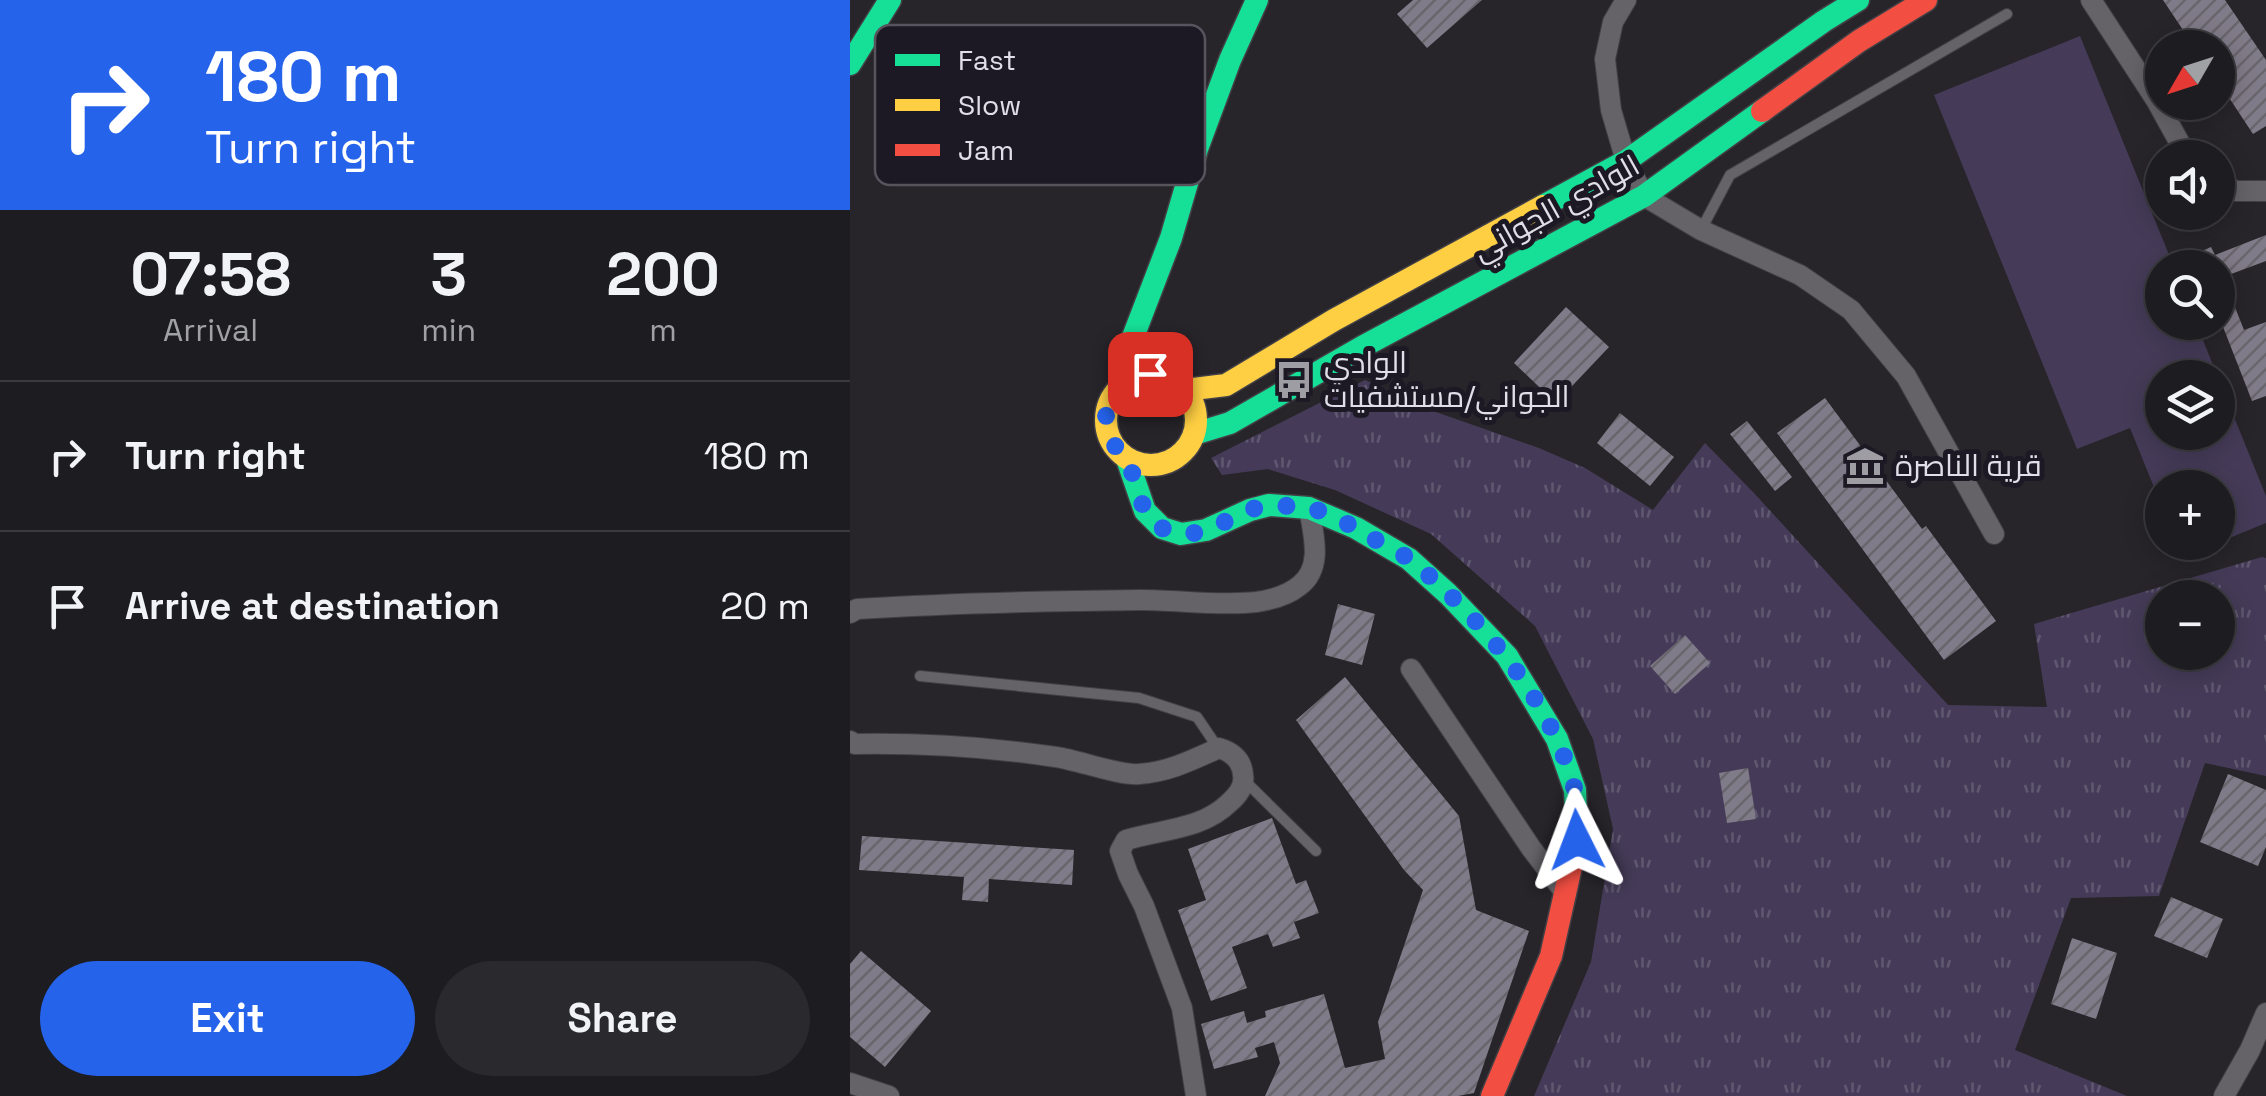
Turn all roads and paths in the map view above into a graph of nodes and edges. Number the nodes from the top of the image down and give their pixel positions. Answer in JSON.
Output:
{"nodes":[{"id":1,"x":890,"y":0,"type":"edge"},
{"id":2,"x":1257,"y":0,"type":"edge"},
{"id":3,"x":1626,"y":0,"type":"edge"},
{"id":4,"x":1858,"y":0,"type":"edge"},
{"id":5,"x":1926,"y":0,"type":"edge"},
{"id":6,"x":2091,"y":0,"type":"edge"},
{"id":7,"x":2008,"y":14,"type":"dead end"},
{"id":8,"x":850,"y":64,"type":"edge"},
{"id":9,"x":1205,"y":127,"type":"edge"},
{"id":10,"x":2178,"y":140,"type":"edge"},
{"id":11,"x":1626,"y":161,"type":"junction"},
{"id":12,"x":1186,"y":185,"type":"edge"},
{"id":13,"x":2266,"y":191,"type":"edge"},
{"id":14,"x":2235,"y":192,"type":"edge"},
{"id":15,"x":1644,"y":196,"type":"junction"},
{"id":16,"x":1701,"y":230,"type":"junction"},
{"id":17,"x":1126,"y":382,"type":"junction"},
{"id":18,"x":1184,"y":390,"type":"junction"},
{"id":19,"x":1194,"y":434,"type":"junction"},
{"id":20,"x":1127,"y":459,"type":"junction"},
{"id":21,"x":1309,"y":508,"type":"junction"},
{"id":22,"x":1994,"y":534,"type":"dead end"},
{"id":23,"x":850,"y":613,"type":"edge"},
{"id":24,"x":1410,"y":669,"type":"dead end"},
{"id":25,"x":920,"y":676,"type":"dead end"},
{"id":26,"x":850,"y":741,"type":"edge"},
{"id":27,"x":1218,"y":748,"type":"junction"},
{"id":28,"x":1245,"y":781,"type":"junction"},
{"id":29,"x":1316,"y":850,"type":"dead end"},
{"id":30,"x":1566,"y":894,"type":"junction"},
{"id":31,"x":2266,"y":1013,"type":"edge"},
{"id":32,"x":850,"y":1084,"type":"edge"},
{"id":33,"x":889,"y":1096,"type":"edge"},
{"id":34,"x":1196,"y":1096,"type":"edge"},
{"id":35,"x":1492,"y":1096,"type":"edge"},
{"id":36,"x":2224,"y":1096,"type":"edge"}],
"edges":[{"from":1,"to":8,"type":"street"},
{"from":2,"to":9,"type":"street"},
{"from":3,"to":11,"type":"street"},
{"from":4,"to":11,"type":"street","name":"الوادي الجواني"},
{"from":5,"to":15,"type":"street","name":"الوادي الجواني"},
{"from":6,"to":10,"type":"street"},
{"from":7,"to":16,"type":"lane"},
{"from":11,"to":15,"type":"street"},
{"from":11,"to":18,"type":"street","name":"الوادي الجواني"},
{"from":12,"to":17,"type":"street"},
{"from":13,"to":14,"type":"street"},
{"from":15,"to":16,"type":"street"},
{"from":15,"to":19,"type":"street","name":"الوادي الجواني"},
{"from":16,"to":22,"type":"street"},
{"from":17,"to":18,"type":"street"},
{"from":17,"to":20,"type":"street"},
{"from":18,"to":19,"type":"street"},
{"from":19,"to":20,"type":"street"},
{"from":20,"to":21,"type":"street"},
{"from":21,"to":23,"type":"street"},
{"from":21,"to":30,"type":"street"},
{"from":24,"to":30,"type":"street"},
{"from":25,"to":27,"type":"lane"},
{"from":26,"to":27,"type":"street"},
{"from":27,"to":28,"type":"street"},
{"from":28,"to":29,"type":"lane"},
{"from":28,"to":34,"type":"street"},
{"from":30,"to":35,"type":"street"},
{"from":31,"to":36,"type":"street"},
{"from":32,"to":33,"type":"street"}]}
